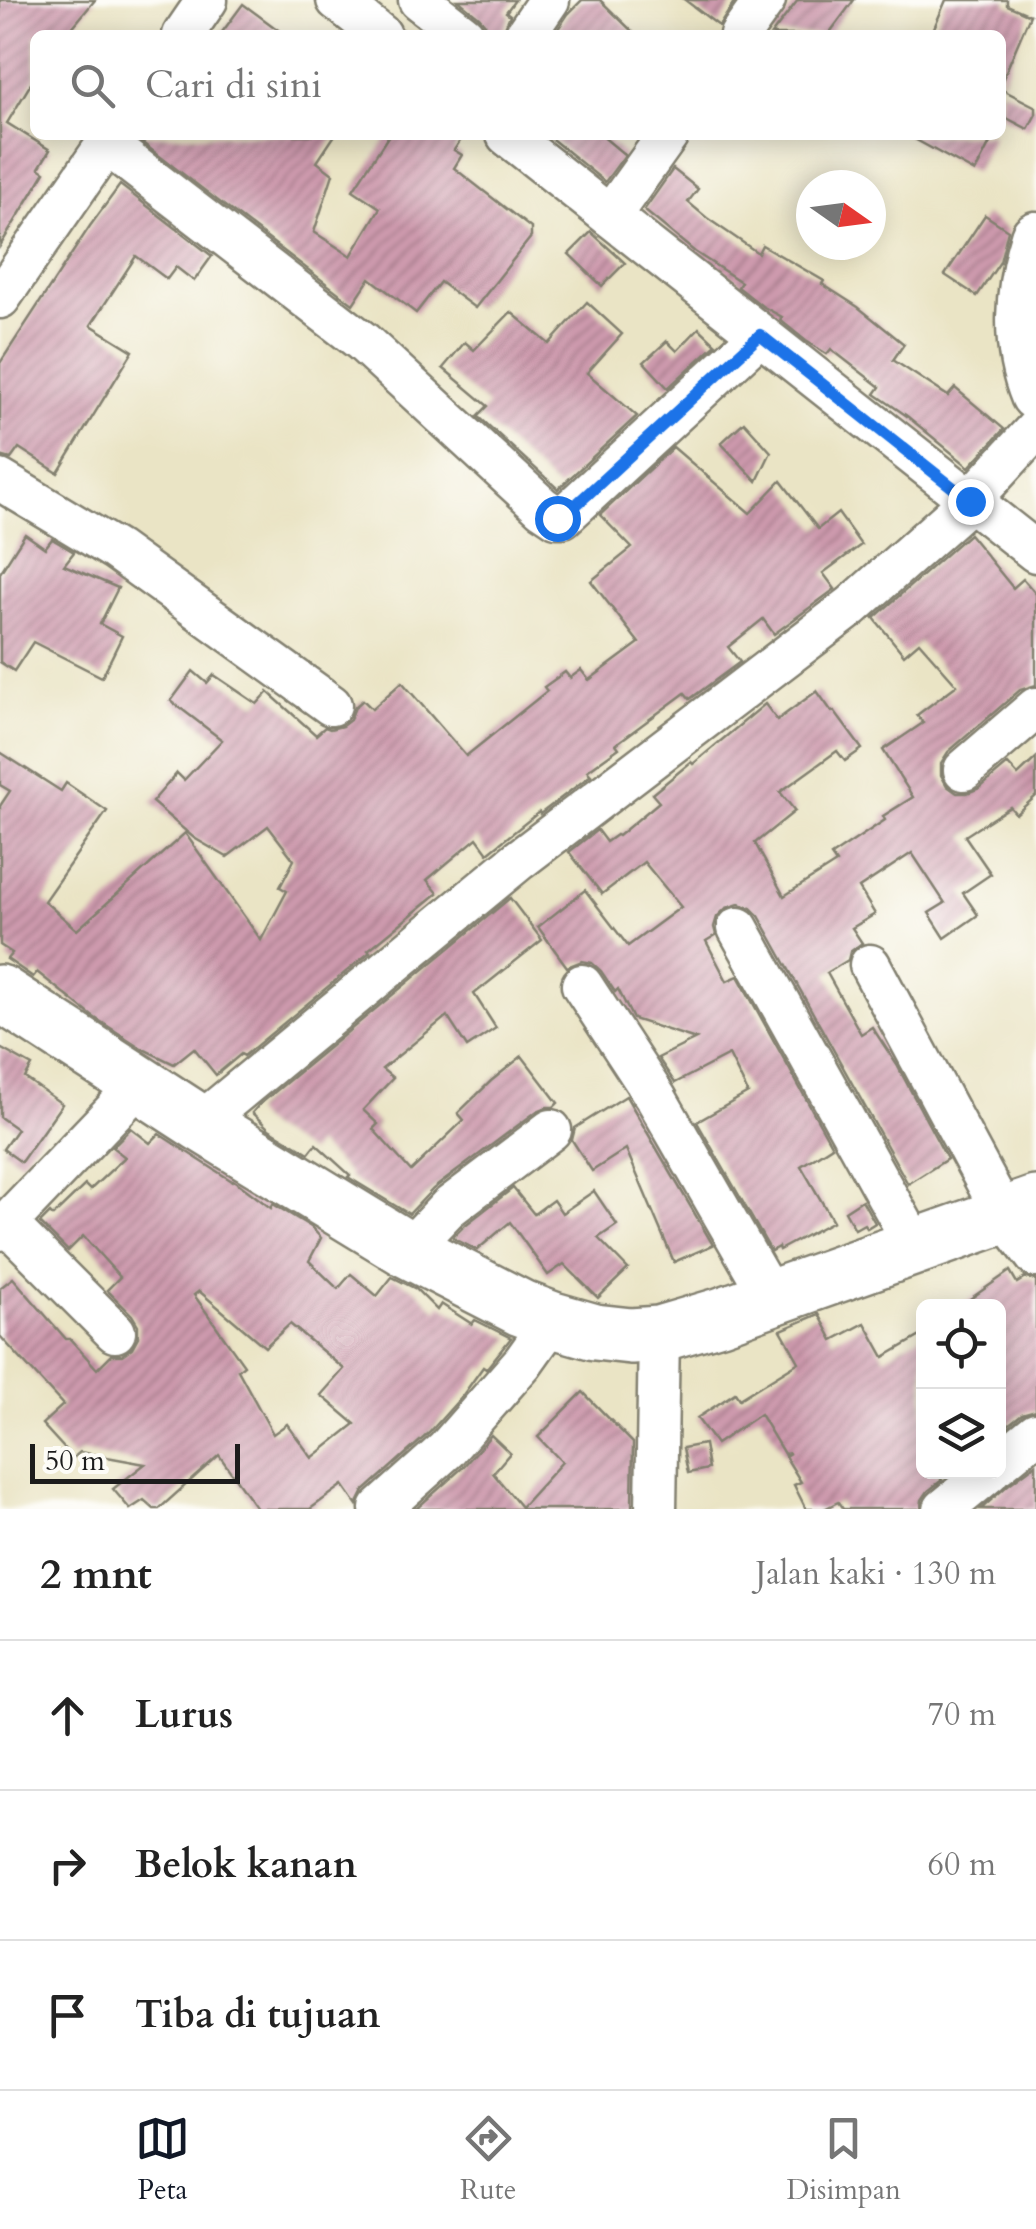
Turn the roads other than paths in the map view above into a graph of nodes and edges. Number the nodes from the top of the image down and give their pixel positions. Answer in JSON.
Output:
{"nodes":[{"id":1,"x":207,"y":0,"type":"edge"},
{"id":2,"x":337,"y":0,"type":"edge"},
{"id":3,"x":419,"y":0,"type":"edge"},
{"id":4,"x":549,"y":0,"type":"edge"},
{"id":5,"x":764,"y":0,"type":"edge"},
{"id":6,"x":186,"y":30,"type":"edge"},
{"id":7,"x":375,"y":30,"type":"edge"},
{"id":8,"x":458,"y":30,"type":"edge"},
{"id":9,"x":529,"y":30,"type":"edge"},
{"id":10,"x":743,"y":30,"type":"edge"},
{"id":11,"x":110,"y":140,"type":"edge"},
{"id":12,"x":513,"y":140,"type":"edge"},
{"id":13,"x":664,"y":140,"type":"edge"},
{"id":14,"x":610,"y":216,"type":"junction"},
{"id":15,"x":1036,"y":237,"type":"edge"},
{"id":16,"x":1,"y":292,"type":"edge"},
{"id":17,"x":760,"y":335,"type":"junction"},
{"id":18,"x":1036,"y":394,"type":"edge"},
{"id":19,"x":1036,"y":430,"type":"edge"},
{"id":20,"x":0,"y":480,"type":"edge"},
{"id":21,"x":970,"y":501,"type":"junction"},
{"id":22,"x":1036,"y":552,"type":"edge"},
{"id":23,"x":331,"y":704,"type":"dead end"},
{"id":24,"x":1036,"y":708,"type":"edge"},
{"id":25,"x":964,"y":770,"type":"dead end"},
{"id":26,"x":738,"y":928,"type":"dead end"},
{"id":27,"x":870,"y":965,"type":"dead end"},
{"id":28,"x":582,"y":985,"type":"dead end"},
{"id":29,"x":0,"y":994,"type":"edge"},
{"id":30,"x":140,"y":1084,"type":"junction"},
{"id":31,"x":200,"y":1124,"type":"junction"},
{"id":32,"x":551,"y":1130,"type":"dead end"},
{"id":33,"x":1025,"y":1225,"type":"edge"},
{"id":34,"x":3,"y":1227,"type":"edge"},
{"id":35,"x":915,"y":1246,"type":"junction"},
{"id":36,"x":408,"y":1250,"type":"junction"},
{"id":37,"x":770,"y":1298,"type":"junction"},
{"id":38,"x":553,"y":1320,"type":"junction"},
{"id":39,"x":114,"y":1332,"type":"dead end"},
{"id":40,"x":659,"y":1334,"type":"junction"},
{"id":41,"x":1036,"y":1433,"type":"edge"},
{"id":42,"x":1006,"y":1457,"type":"edge"},
{"id":43,"x":980,"y":1479,"type":"edge"},
{"id":44,"x":380,"y":1509,"type":"edge"},
{"id":45,"x":656,"y":1509,"type":"edge"},
{"id":46,"x":944,"y":1509,"type":"edge"}],
"edges":[{"from":1,"to":6,"type":"street"},
{"from":2,"to":7,"type":"street"},
{"from":3,"to":8,"type":"street"},
{"from":4,"to":9,"type":"street"},
{"from":5,"to":10,"type":"street"},
{"from":11,"to":16,"type":"street"},
{"from":11,"to":17,"type":"street"},
{"from":12,"to":14,"type":"street"},
{"from":13,"to":14,"type":"street"},
{"from":14,"to":17,"type":"street"},
{"from":15,"to":18,"type":"main road"},
{"from":17,"to":21,"type":"street"},
{"from":19,"to":21,"type":"street"},
{"from":20,"to":23,"type":"street"},
{"from":21,"to":22,"type":"street"},
{"from":21,"to":31,"type":"street"},
{"from":24,"to":25,"type":"street"},
{"from":26,"to":35,"type":"street"},
{"from":27,"to":33,"type":"street"},
{"from":28,"to":37,"type":"street"},
{"from":29,"to":30,"type":"highway"},
{"from":30,"to":31,"type":"highway"},
{"from":30,"to":34,"type":"street"},
{"from":31,"to":36,"type":"highway"},
{"from":32,"to":36,"type":"street"},
{"from":33,"to":35,"type":"highway"},
{"from":34,"to":39,"type":"street"},
{"from":35,"to":37,"type":"highway"},
{"from":36,"to":38,"type":"highway"},
{"from":37,"to":40,"type":"highway"},
{"from":38,"to":40,"type":"highway"},
{"from":38,"to":44,"type":"street"},
{"from":40,"to":45,"type":"street"},
{"from":41,"to":42,"type":"street"},
{"from":43,"to":46,"type":"street"}]}
